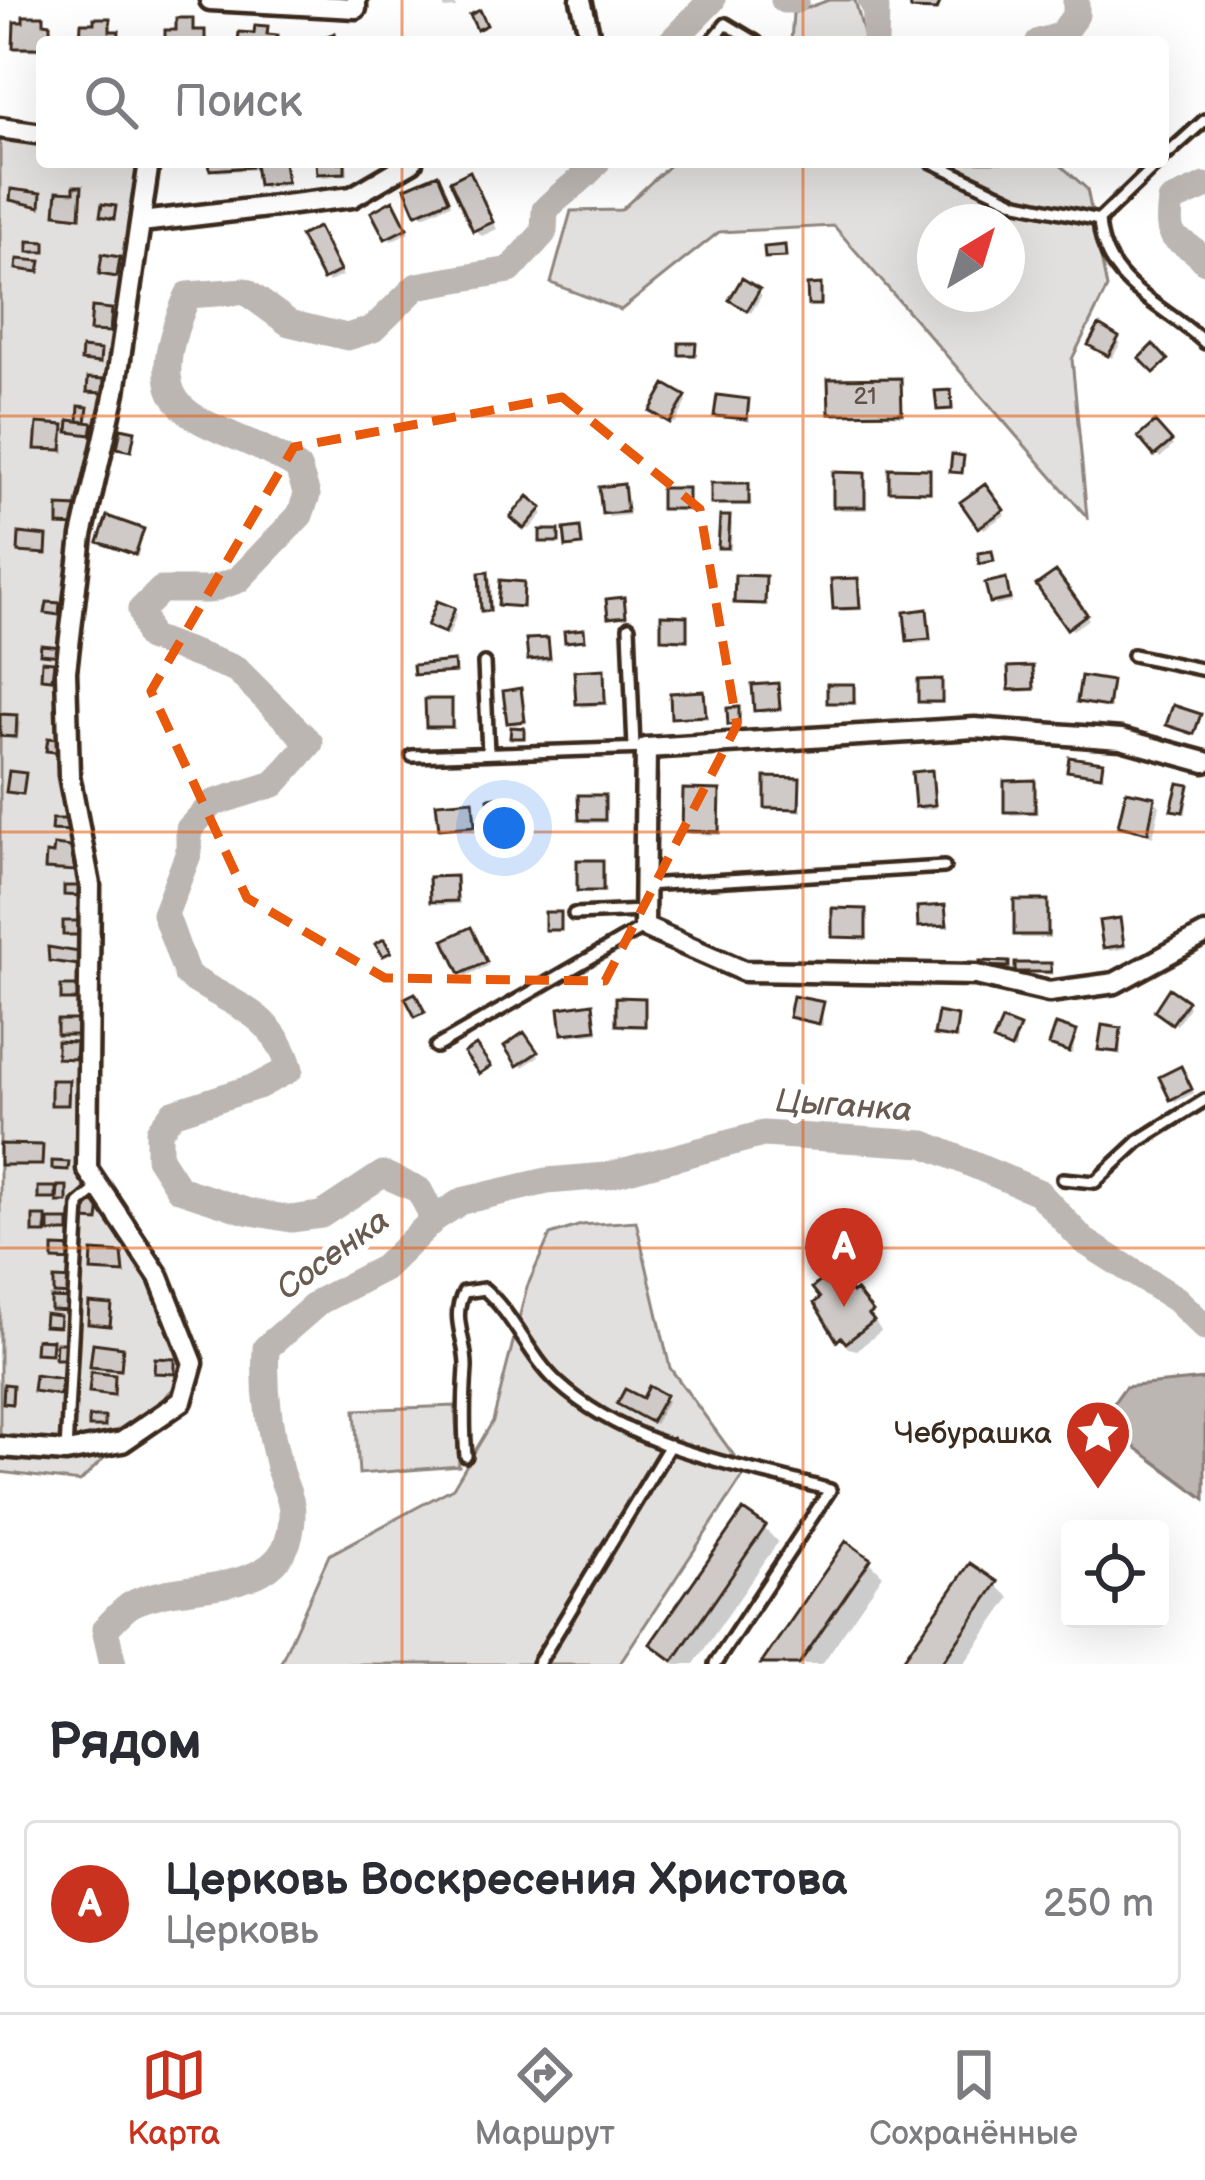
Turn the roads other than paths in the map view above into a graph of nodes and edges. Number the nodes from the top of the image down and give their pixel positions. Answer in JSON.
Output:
{"nodes":[{"id":1,"x":210,"y":0,"type":"edge"},
{"id":2,"x":356,"y":0,"type":"edge"},
{"id":3,"x":581,"y":0,"type":"edge"},
{"id":4,"x":590,"y":36,"type":"edge"},
{"id":5,"x":716,"y":36,"type":"edge"},
{"id":6,"x":746,"y":36,"type":"edge"},
{"id":7,"x":1205,"y":120,"type":"edge"},
{"id":8,"x":0,"y":128,"type":"edge"},
{"id":9,"x":36,"y":133,"type":"edge"},
{"id":10,"x":1169,"y":153,"type":"edge"},
{"id":11,"x":148,"y":168,"type":"edge"},
{"id":12,"x":402,"y":168,"type":"edge"},
{"id":13,"x":945,"y":168,"type":"edge"},
{"id":14,"x":1153,"y":168,"type":"edge"},
{"id":15,"x":1099,"y":220,"type":"junction"},
{"id":16,"x":141,"y":222,"type":"junction"},
{"id":17,"x":1205,"y":343,"type":"edge"},
{"id":18,"x":629,"y":627,"type":"dead end"},
{"id":19,"x":1133,"y":655,"type":"dead end"},
{"id":20,"x":484,"y":663,"type":"dead end"},
{"id":21,"x":1205,"y":670,"type":"edge"},
{"id":22,"x":640,"y":748,"type":"junction"},
{"id":23,"x":488,"y":753,"type":"junction"},
{"id":24,"x":412,"y":756,"type":"dead end"},
{"id":25,"x":1205,"y":762,"type":"edge"},
{"id":26,"x":944,"y":867,"type":"dead end"},
{"id":27,"x":644,"y":885,"type":"junction"},
{"id":28,"x":574,"y":914,"type":"dead end"},
{"id":29,"x":644,"y":919,"type":"junction"},
{"id":30,"x":1205,"y":934,"type":"edge"},
{"id":31,"x":436,"y":1047,"type":"dead end"},
{"id":32,"x":1205,"y":1100,"type":"edge"},
{"id":33,"x":1063,"y":1179,"type":"dead end"},
{"id":34,"x":100,"y":1186,"type":"junction"},
{"id":35,"x":670,"y":1445,"type":"junction"},
{"id":36,"x":0,"y":1447,"type":"edge"},
{"id":37,"x":66,"y":1452,"type":"junction"},
{"id":38,"x":466,"y":1456,"type":"dead end"},
{"id":39,"x":538,"y":1664,"type":"edge"},
{"id":40,"x":715,"y":1664,"type":"edge"}],
"edges":[{"from":1,"to":2,"type":"street"},
{"from":3,"to":4,"type":"street"},
{"from":5,"to":6,"type":"lane"},
{"from":7,"to":10,"type":"lane"},
{"from":8,"to":9,"type":"street"},
{"from":11,"to":16,"type":"street"},
{"from":12,"to":16,"type":"street"},
{"from":13,"to":15,"type":"lane"},
{"from":14,"to":15,"type":"lane"},
{"from":15,"to":17,"type":"lane"},
{"from":16,"to":34,"type":"street"},
{"from":18,"to":22,"type":"lane"},
{"from":19,"to":21,"type":"lane"},
{"from":20,"to":23,"type":"lane"},
{"from":22,"to":23,"type":"lane"},
{"from":22,"to":25,"type":"street"},
{"from":22,"to":27,"type":"street"},
{"from":23,"to":24,"type":"lane"},
{"from":26,"to":27,"type":"lane"},
{"from":27,"to":29,"type":"street"},
{"from":28,"to":29,"type":"lane"},
{"from":29,"to":30,"type":"street"},
{"from":29,"to":31,"type":"lane"},
{"from":32,"to":33,"type":"lane"},
{"from":34,"to":37,"type":"lane"},
{"from":34,"to":37,"type":"street"},
{"from":35,"to":38,"type":"lane"},
{"from":35,"to":39,"type":"lane"},
{"from":35,"to":40,"type":"lane"},
{"from":36,"to":37,"type":"street"}]}
